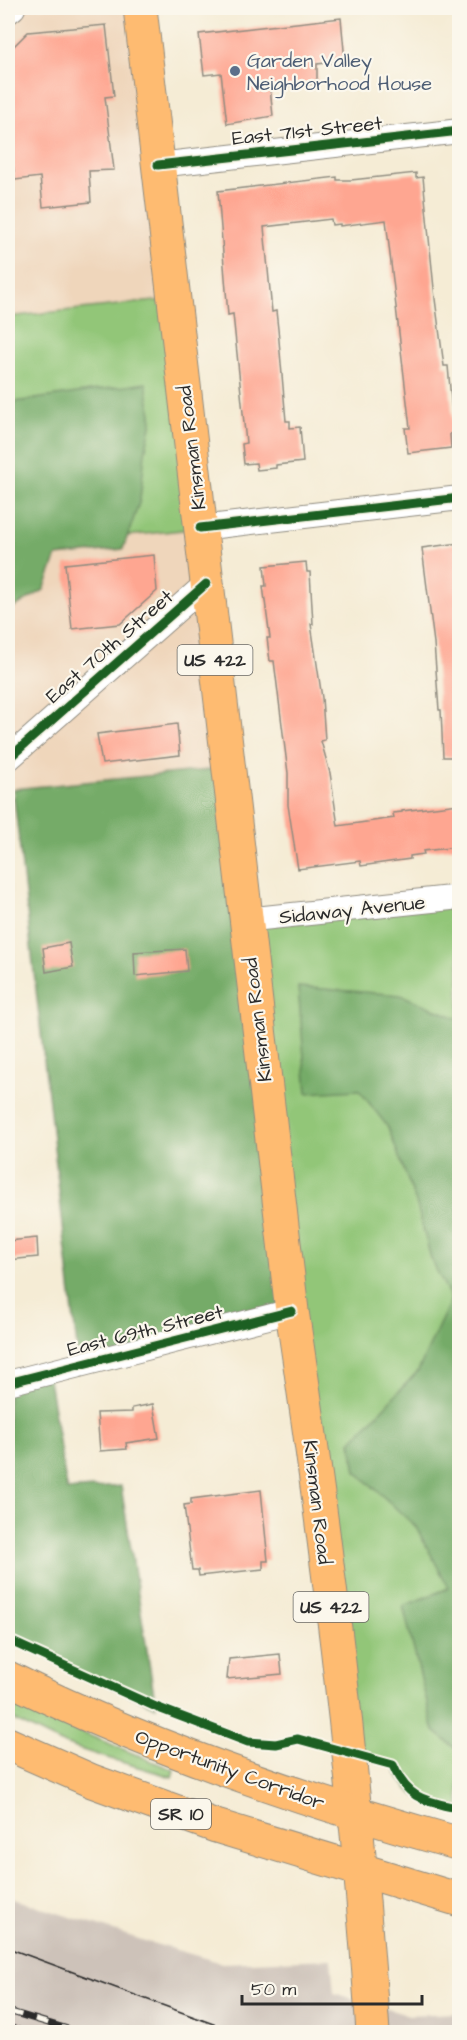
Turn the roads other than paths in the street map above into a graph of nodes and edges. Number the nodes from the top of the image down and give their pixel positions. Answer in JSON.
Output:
{"nodes":[{"id":1,"x":13,"y":8,"type":"edge"},
{"id":2,"x":140,"y":8,"type":"edge"},
{"id":3,"x":8,"y":12,"type":"edge"},
{"id":4,"x":459,"y":130,"type":"edge"},
{"id":5,"x":158,"y":165,"type":"junction"},
{"id":6,"x":459,"y":498,"type":"edge"},
{"id":7,"x":200,"y":528,"type":"junction"},
{"id":8,"x":206,"y":584,"type":"junction"},
{"id":9,"x":8,"y":759,"type":"edge"},
{"id":10,"x":459,"y":897,"type":"edge"},
{"id":11,"x":245,"y":920,"type":"junction"},
{"id":12,"x":292,"y":1311,"type":"junction"},
{"id":13,"x":8,"y":1383,"type":"edge"},
{"id":14,"x":8,"y":1678,"type":"edge"},
{"id":15,"x":8,"y":1744,"type":"edge"},
{"id":16,"x":354,"y":1813,"type":"junction"},
{"id":17,"x":459,"y":1844,"type":"edge"},
{"id":18,"x":360,"y":1870,"type":"junction"},
{"id":19,"x":459,"y":1900,"type":"edge"},
{"id":20,"x":373,"y":2032,"type":"edge"}],
"edges":[{"from":1,"to":3,"type":"street"},
{"from":2,"to":5,"type":"main road","name":"Kinsman Road","number":"US 422"},
{"from":4,"to":5,"type":"street","name":"East 71st Street"},
{"from":5,"to":7,"type":"main road","name":"Kinsman Road","number":"US 422"},
{"from":6,"to":7,"type":"street"},
{"from":7,"to":8,"type":"main road","name":"Kinsman Road","number":"US 422"},
{"from":8,"to":9,"type":"street","name":"East 70th Street"},
{"from":8,"to":11,"type":"main road","name":"Kinsman Road","number":"US 422"},
{"from":10,"to":11,"type":"street","name":"Sidaway Avenue"},
{"from":11,"to":12,"type":"main road","name":"Kinsman Road","number":"US 422"},
{"from":12,"to":13,"type":"street","name":"East 69th Street"},
{"from":12,"to":16,"type":"main road","name":"Kinsman Road","number":"US 422"},
{"from":14,"to":16,"type":"main road","name":"Opportunity Corridor"},
{"from":15,"to":18,"type":"main road","number":"SR 10"},
{"from":16,"to":17,"type":"main road","name":"Opportunity Corridor"},
{"from":16,"to":18,"type":"main road","name":"Kinsman Road","number":"US 422"},
{"from":18,"to":19,"type":"main road","number":"SR 10"},
{"from":18,"to":20,"type":"main road","name":"Kinsman Road","number":"US 422"}]}
